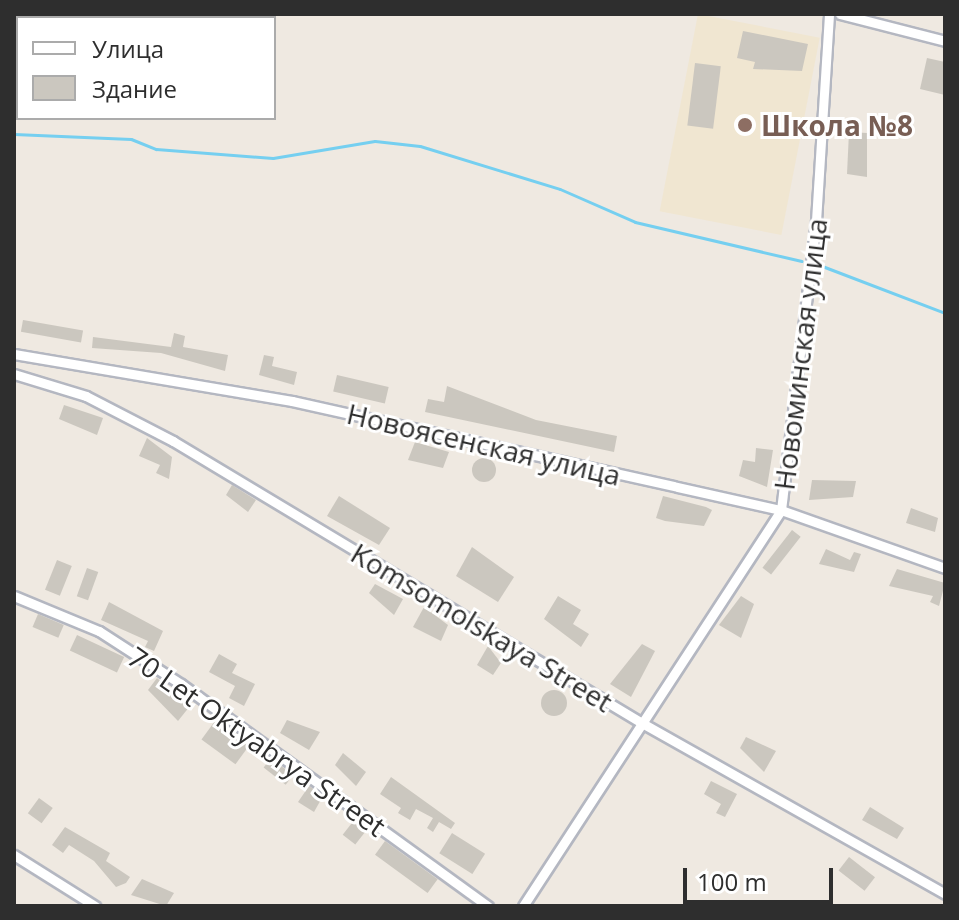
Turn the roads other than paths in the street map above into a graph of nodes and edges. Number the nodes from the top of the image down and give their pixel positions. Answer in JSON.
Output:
{"nodes":[{"id":1,"x":829,"y":14,"type":"edge"},
{"id":2,"x":840,"y":14,"type":"edge"},
{"id":3,"x":945,"y":41,"type":"edge"},
{"id":4,"x":14,"y":354,"type":"edge"},
{"id":5,"x":14,"y":374,"type":"edge"},
{"id":6,"x":781,"y":510,"type":"junction"},
{"id":7,"x":945,"y":568,"type":"edge"},
{"id":8,"x":14,"y":596,"type":"edge"},
{"id":9,"x":642,"y":723,"type":"junction"},
{"id":10,"x":14,"y":855,"type":"edge"},
{"id":11,"x":945,"y":894,"type":"edge"},
{"id":12,"x":525,"y":905,"type":"edge"},
{"id":13,"x":95,"y":906,"type":"edge"},
{"id":14,"x":488,"y":906,"type":"edge"}],
"edges":[{"from":1,"to":6,"type":"street","name":"Новоминская улица"},
{"from":2,"to":3,"type":"street"},
{"from":4,"to":6,"type":"street","name":"Новоясенская улица"},
{"from":5,"to":9,"type":"street","name":"Komsomolskaya Street"},
{"from":6,"to":7,"type":"street","name":"Новоясенская улица"},
{"from":6,"to":9,"type":"street","name":"Новоминская улица"},
{"from":8,"to":14,"type":"street","name":"70 Let Oktyabrya Street"},
{"from":9,"to":11,"type":"street","name":"Komsomolskaya Street"},
{"from":9,"to":12,"type":"street","name":"Новоминская улица"},
{"from":10,"to":13,"type":"street"}]}
